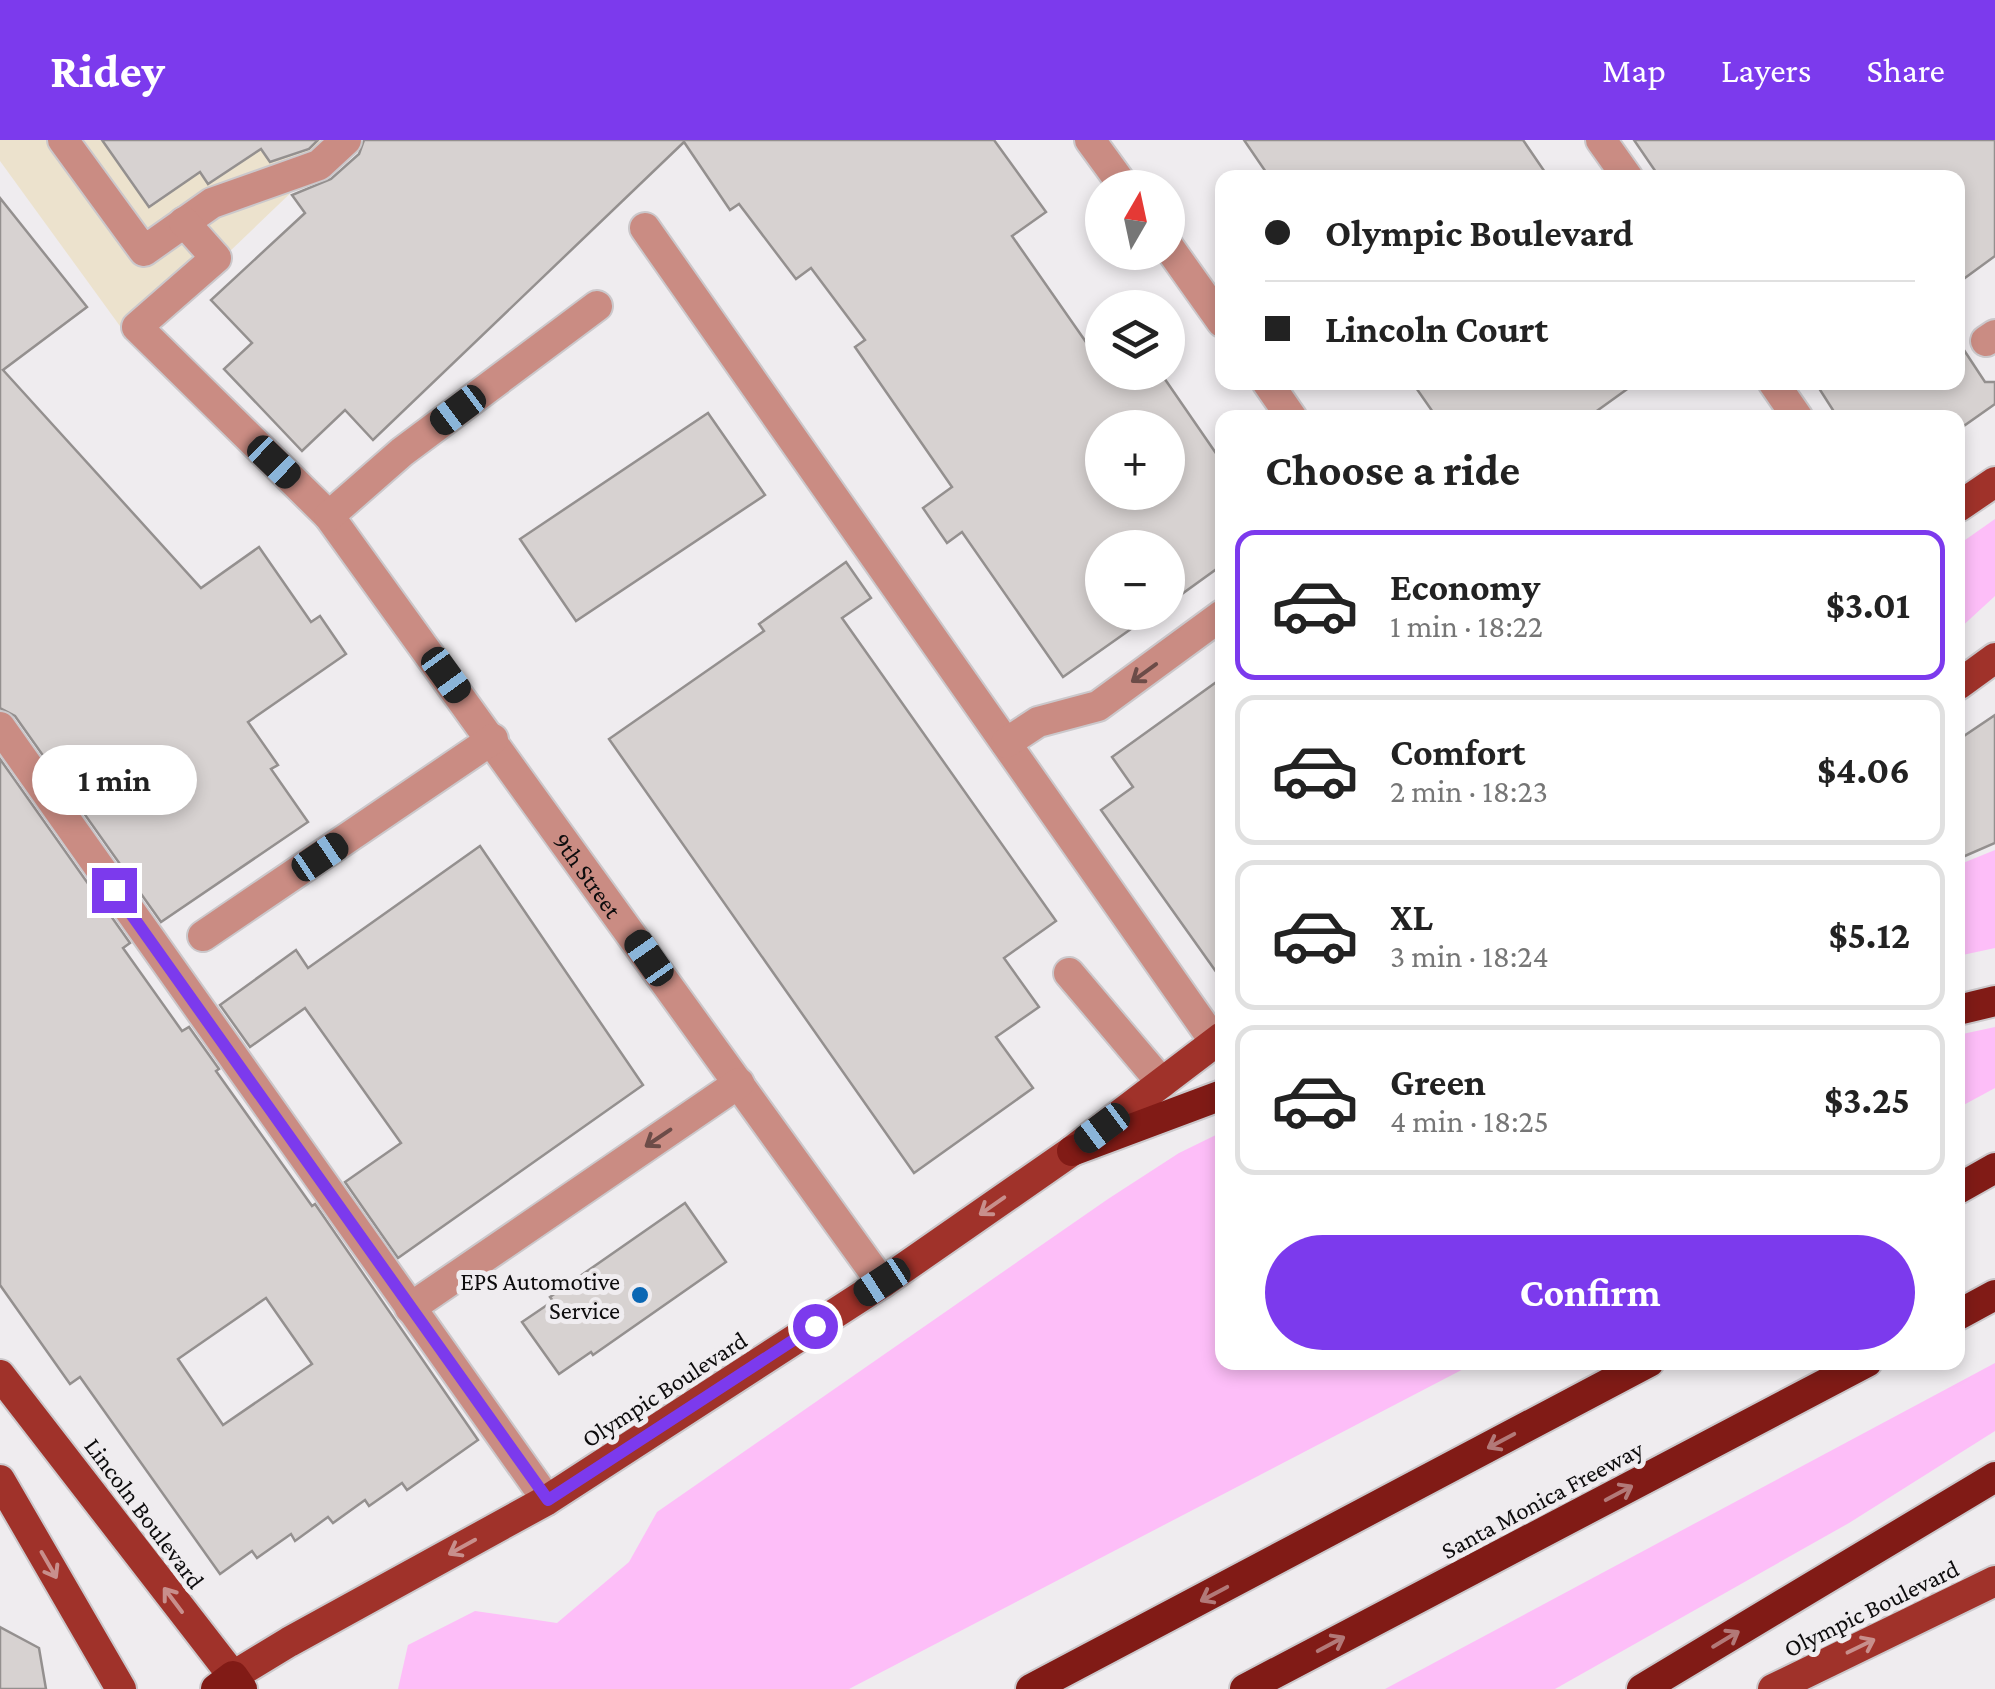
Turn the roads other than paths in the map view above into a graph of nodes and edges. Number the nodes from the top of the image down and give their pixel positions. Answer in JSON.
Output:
{"nodes":[{"id":1,"x":63,"y":140,"type":"edge"},
{"id":2,"x":346,"y":140,"type":"edge"},
{"id":3,"x":1090,"y":140,"type":"edge"},
{"id":4,"x":1601,"y":140,"type":"edge"},
{"id":5,"x":1111,"y":170,"type":"edge"},
{"id":6,"x":1622,"y":170,"type":"edge"},
{"id":7,"x":184,"y":222,"type":"junction"},
{"id":8,"x":646,"y":228,"type":"dead end"},
{"id":9,"x":1185,"y":270,"type":"edge"},
{"id":10,"x":597,"y":306,"type":"dead end"},
{"id":11,"x":1215,"y":312,"type":"edge"},
{"id":12,"x":1995,"y":482,"type":"edge"},
{"id":13,"x":1965,"y":502,"type":"edge"},
{"id":14,"x":329,"y":516,"type":"junction"},
{"id":15,"x":1215,"y":620,"type":"edge"},
{"id":16,"x":1994,"y":661,"type":"edge"},
{"id":17,"x":1965,"y":680,"type":"edge"},
{"id":18,"x":0,"y":727,"type":"edge"},
{"id":19,"x":493,"y":739,"type":"junction"},
{"id":20,"x":1006,"y":743,"type":"junction"},
{"id":21,"x":204,"y":936,"type":"dead end"},
{"id":22,"x":1069,"y":974,"type":"dead end"},
{"id":23,"x":1995,"y":1001,"type":"edge"},
{"id":24,"x":1965,"y":1008,"type":"edge"},
{"id":25,"x":1215,"y":1034,"type":"edge"},
{"id":26,"x":1215,"y":1043,"type":"edge"},
{"id":27,"x":739,"y":1083,"type":"junction"},
{"id":28,"x":1162,"y":1084,"type":"junction"},
{"id":29,"x":1215,"y":1098,"type":"edge"},
{"id":30,"x":1072,"y":1151,"type":"junction"},
{"id":31,"x":1995,"y":1168,"type":"edge"},
{"id":32,"x":1965,"y":1185,"type":"edge"},
{"id":33,"x":882,"y":1282,"type":"junction"},
{"id":34,"x":1995,"y":1295,"type":"edge"},
{"id":35,"x":410,"y":1308,"type":"junction"},
{"id":36,"x":1965,"y":1311,"type":"edge"},
{"id":37,"x":1634,"y":1370,"type":"edge"},
{"id":38,"x":1852,"y":1370,"type":"edge"},
{"id":39,"x":0,"y":1375,"type":"edge"},
{"id":40,"x":1995,"y":1477,"type":"edge"},
{"id":41,"x":1,"y":1485,"type":"edge"},
{"id":42,"x":548,"y":1500,"type":"junction"},
{"id":43,"x":1995,"y":1581,"type":"edge"},
{"id":44,"x":230,"y":1685,"type":"edge"},
{"id":45,"x":121,"y":1689,"type":"edge"},
{"id":46,"x":1031,"y":1689,"type":"edge"},
{"id":47,"x":1245,"y":1689,"type":"edge"},
{"id":48,"x":1642,"y":1689,"type":"edge"},
{"id":49,"x":1773,"y":1689,"type":"edge"}],
"edges":[{"from":1,"to":7,"type":"street"},
{"from":2,"to":7,"type":"street"},
{"from":3,"to":5,"type":"street"},
{"from":4,"to":6,"type":"street"},
{"from":7,"to":14,"type":"street","name":"9th Street"},
{"from":8,"to":20,"type":"street"},
{"from":9,"to":11,"type":"street"},
{"from":10,"to":14,"type":"street"},
{"from":12,"to":13,"type":"main road"},
{"from":14,"to":19,"type":"street","name":"9th Street"},
{"from":15,"to":20,"type":"street","one_way":true},
{"from":16,"to":17,"type":"main road"},
{"from":18,"to":35,"type":"street"},
{"from":19,"to":21,"type":"street"},
{"from":19,"to":27,"type":"street","name":"9th Street"},
{"from":20,"to":25,"type":"street"},
{"from":22,"to":28,"type":"street"},
{"from":23,"to":24,"type":"highway"},
{"from":26,"to":28,"type":"main road","name":"Olympic Boulevard"},
{"from":27,"to":33,"type":"street","name":"9th Street"},
{"from":27,"to":35,"type":"street","one_way":true},
{"from":28,"to":30,"type":"main road","name":"Olympic Boulevard"},
{"from":29,"to":30,"type":"highway"},
{"from":30,"to":33,"type":"main road","name":"Olympic Boulevard","one_way":true},
{"from":31,"to":32,"type":"highway"},
{"from":33,"to":42,"type":"main road","name":"Olympic Boulevard"},
{"from":34,"to":36,"type":"highway"},
{"from":35,"to":42,"type":"street"},
{"from":37,"to":46,"type":"highway","one_way":true},
{"from":47,"to":38,"type":"highway","name":"Santa Monica Freeway","one_way":true},
{"from":44,"to":39,"type":"main road","name":"Lincoln Boulevard","one_way":true},
{"from":48,"to":40,"type":"highway","one_way":true},
{"from":41,"to":45,"type":"main road","one_way":true},
{"from":42,"to":44,"type":"main road","name":"Olympic Boulevard","one_way":true},
{"from":49,"to":43,"type":"main road","name":"Olympic Boulevard","one_way":true}]}
